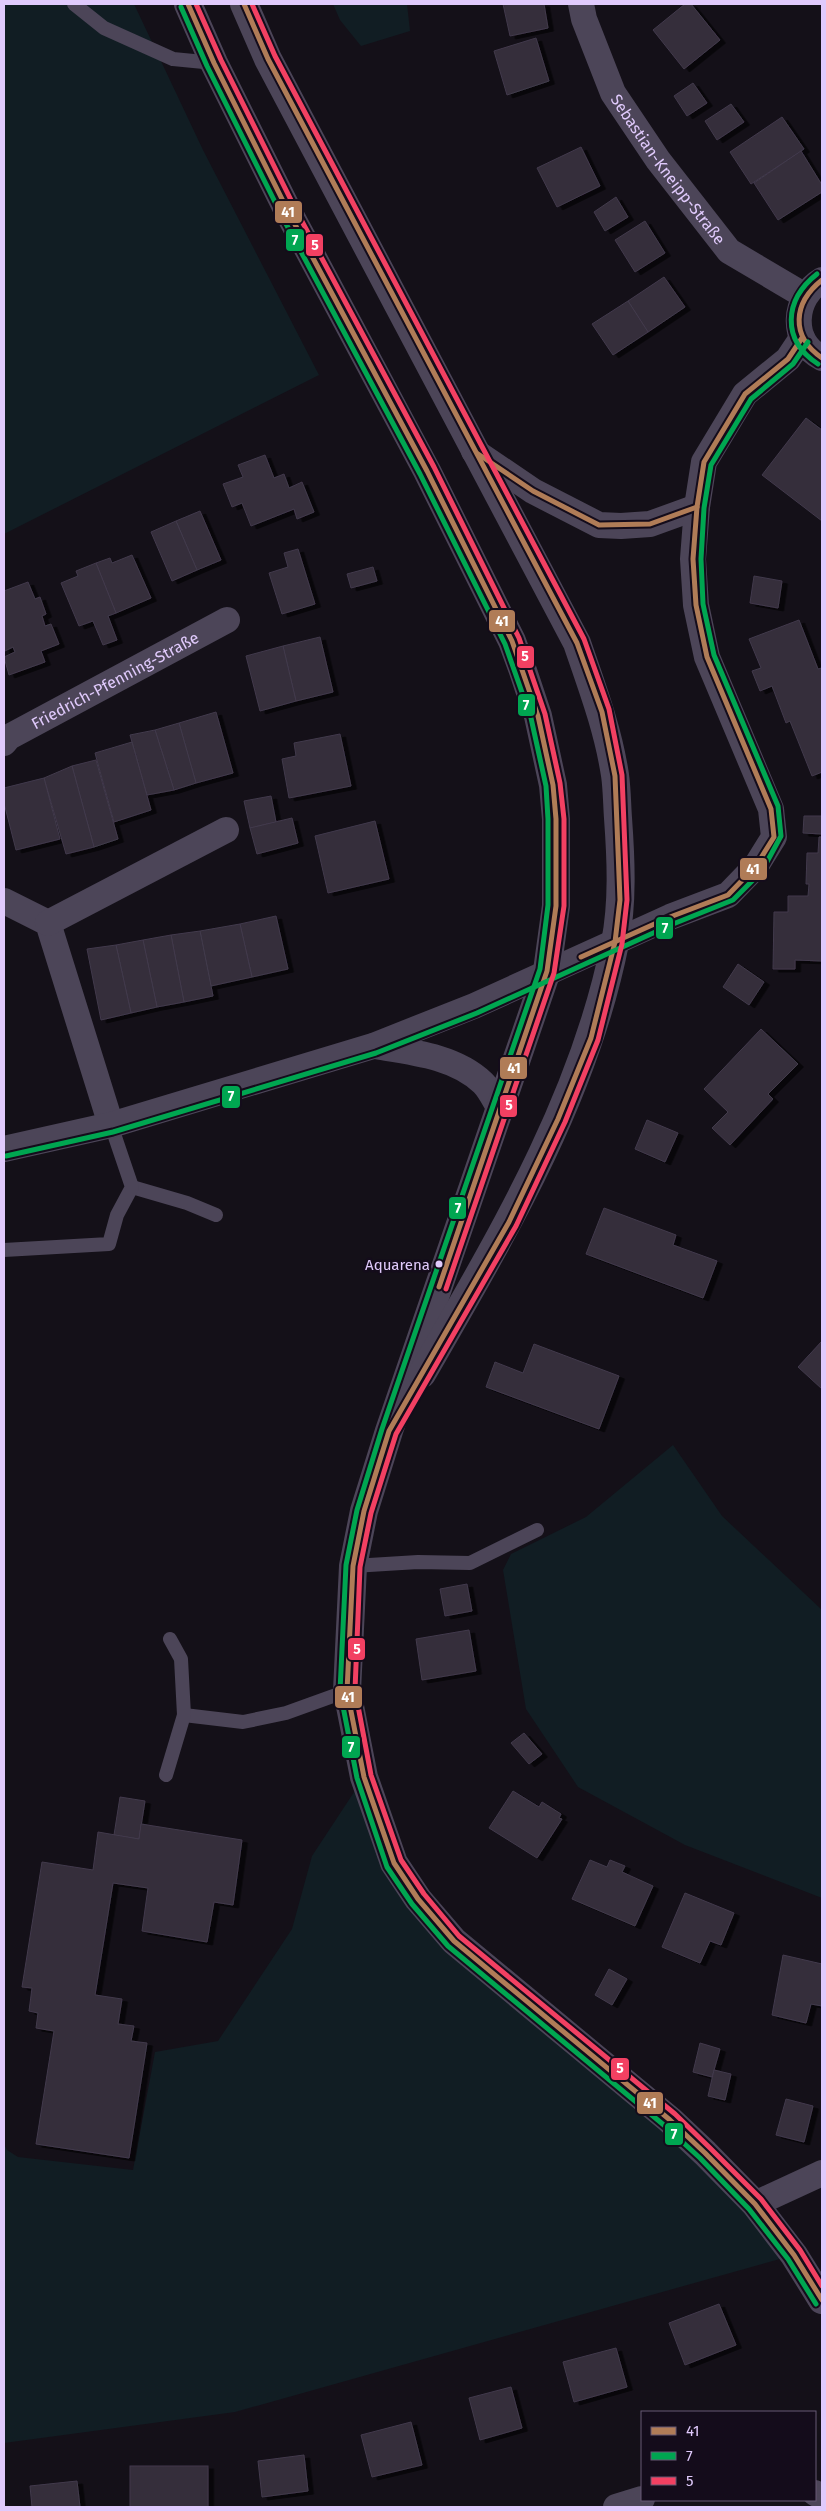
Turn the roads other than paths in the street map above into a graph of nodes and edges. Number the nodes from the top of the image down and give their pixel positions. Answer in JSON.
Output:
{"nodes":[{"id":1,"x":74,"y":4,"type":"edge"},
{"id":2,"x":188,"y":4,"type":"edge"},
{"id":3,"x":244,"y":4,"type":"edge"},
{"id":4,"x":582,"y":4,"type":"edge"},
{"id":5,"x":214,"y":63,"type":"junction"},
{"id":6,"x":813,"y":288,"type":"edge"},
{"id":7,"x":802,"y":338,"type":"junction"},
{"id":8,"x":788,"y":359,"type":"junction"},
{"id":9,"x":822,"y":359,"type":"edge"},
{"id":10,"x":474,"y":451,"type":"junction"},
{"id":11,"x":698,"y":506,"type":"junction"},
{"id":12,"x":227,"y":620,"type":"dead end"},
{"id":13,"x":4,"y":743,"type":"edge"},
{"id":14,"x":226,"y":830,"type":"dead end"},
{"id":15,"x":4,"y":901,"type":"edge"},
{"id":16,"x":48,"y":923,"type":"junction"},
{"id":17,"x":615,"y":942,"type":"junction"},
{"id":18,"x":546,"y":971,"type":"junction"},
{"id":19,"x":373,"y":1046,"type":"junction"},
{"id":20,"x":500,"y":1109,"type":"junction"},
{"id":21,"x":111,"y":1125,"type":"junction"},
{"id":22,"x":4,"y":1150,"type":"edge"},
{"id":23,"x":132,"y":1187,"type":"junction"},
{"id":24,"x":216,"y":1215,"type":"dead end"},
{"id":25,"x":4,"y":1250,"type":"edge"},
{"id":26,"x":389,"y":1431,"type":"junction"},
{"id":27,"x":537,"y":1530,"type":"dead end"},
{"id":28,"x":353,"y":1566,"type":"junction"},
{"id":29,"x":170,"y":1639,"type":"dead end"},
{"id":30,"x":347,"y":1691,"type":"junction"},
{"id":31,"x":184,"y":1716,"type":"junction"},
{"id":32,"x":166,"y":1775,"type":"dead end"},
{"id":33,"x":822,"y":2173,"type":"edge"},
{"id":34,"x":755,"y":2204,"type":"junction"},
{"id":35,"x":822,"y":2300,"type":"edge"},
{"id":36,"x":641,"y":2500,"type":"edge"},
{"id":37,"x":616,"y":2507,"type":"edge"}],
"edges":[{"from":1,"to":5,"type":"lane"},
{"from":2,"to":5,"type":"street"},
{"from":3,"to":10,"type":"street"},
{"from":4,"to":6,"type":"street","name":"Sebastian-Kneipp-Straße"},
{"from":5,"to":18,"type":"street"},
{"from":6,"to":7,"type":"street"},
{"from":7,"to":8,"type":"street"},
{"from":7,"to":9,"type":"street"},
{"from":8,"to":9,"type":"street"},
{"from":8,"to":11,"type":"street"},
{"from":10,"to":11,"type":"street"},
{"from":10,"to":17,"type":"street"},
{"from":11,"to":17,"type":"street"},
{"from":12,"to":13,"type":"street","name":"Friedrich-Pfenning-Straße"},
{"from":14,"to":16,"type":"street"},
{"from":15,"to":16,"type":"street"},
{"from":16,"to":21,"type":"street"},
{"from":17,"to":18,"type":"street"},
{"from":17,"to":26,"type":"street"},
{"from":18,"to":19,"type":"street"},
{"from":18,"to":20,"type":"street"},
{"from":19,"to":20,"type":"street"},
{"from":19,"to":21,"type":"street"},
{"from":20,"to":26,"type":"street"},
{"from":21,"to":22,"type":"street"},
{"from":21,"to":23,"type":"lane"},
{"from":23,"to":24,"type":"lane"},
{"from":23,"to":25,"type":"lane"},
{"from":26,"to":28,"type":"street"},
{"from":27,"to":28,"type":"lane"},
{"from":28,"to":30,"type":"street"},
{"from":29,"to":31,"type":"lane"},
{"from":30,"to":31,"type":"lane"},
{"from":30,"to":34,"type":"street"},
{"from":31,"to":32,"type":"lane"},
{"from":33,"to":34,"type":"street"},
{"from":34,"to":35,"type":"street"},
{"from":36,"to":37,"type":"street"}]}
